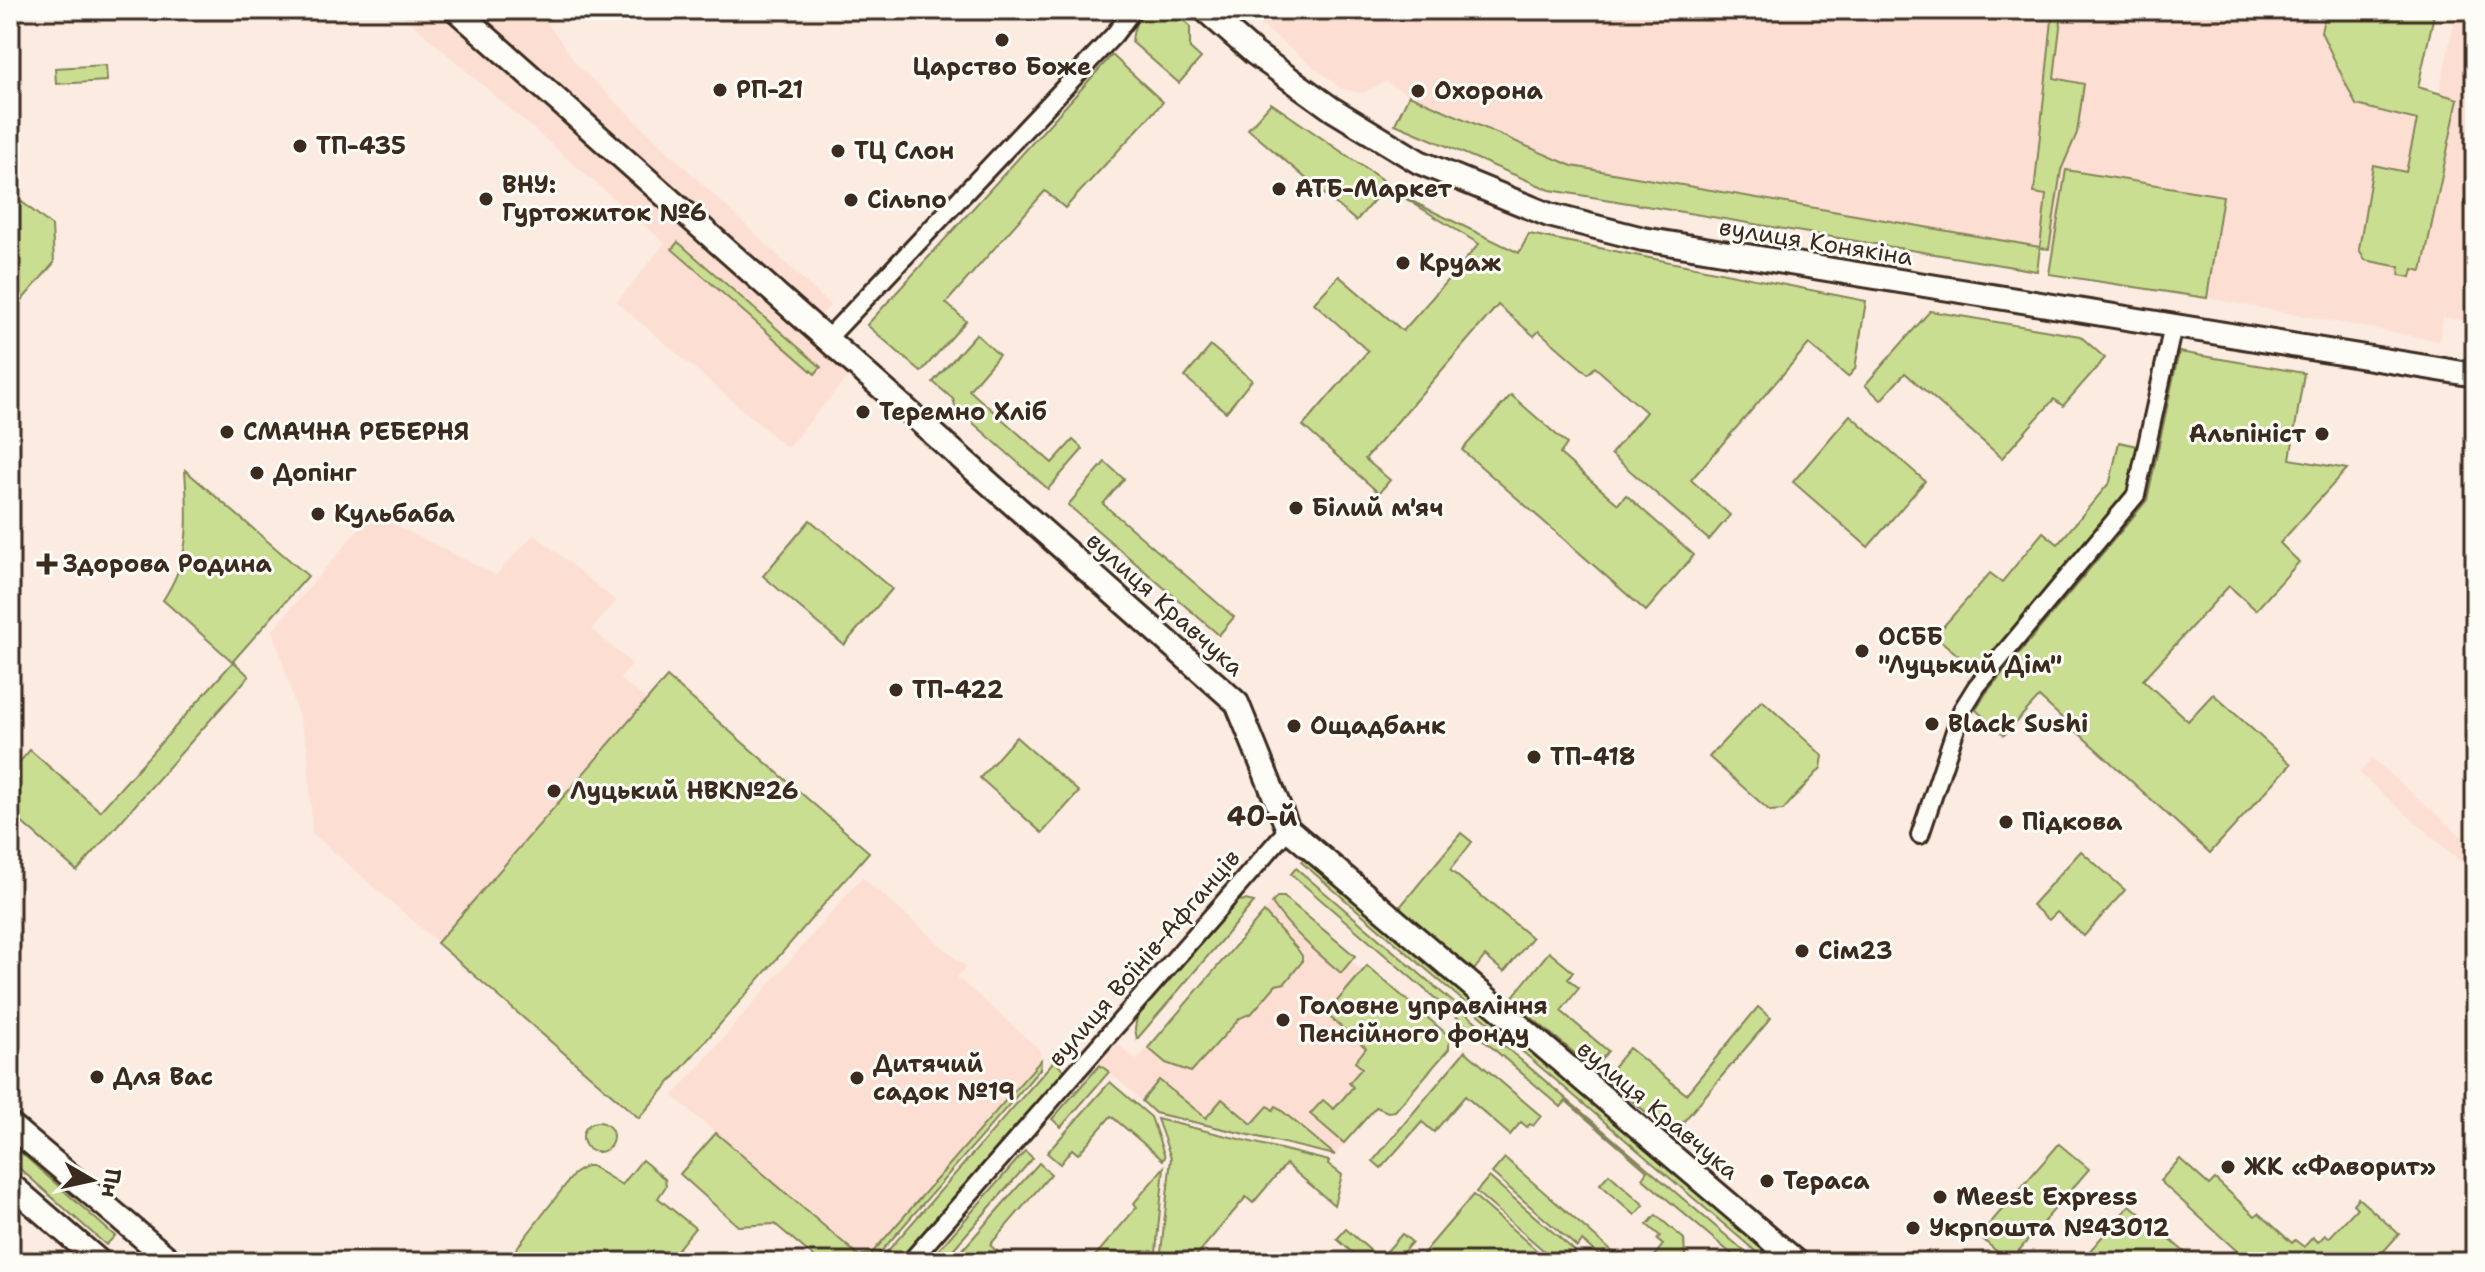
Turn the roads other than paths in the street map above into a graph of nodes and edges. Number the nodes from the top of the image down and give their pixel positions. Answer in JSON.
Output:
{"nodes":[{"id":1,"x":456,"y":10,"type":"edge"},
{"id":2,"x":1133,"y":10,"type":"edge"},
{"id":3,"x":1205,"y":10,"type":"edge"},
{"id":4,"x":2173,"y":326,"type":"junction"},
{"id":5,"x":827,"y":339,"type":"junction"},
{"id":6,"x":2475,"y":375,"type":"edge"},
{"id":7,"x":1288,"y":829,"type":"junction"},
{"id":8,"x":1920,"y":835,"type":"dead end"},
{"id":9,"x":10,"y":1125,"type":"edge"},
{"id":10,"x":10,"y":1184,"type":"edge"},
{"id":11,"x":100,"y":1262,"type":"edge"},
{"id":12,"x":172,"y":1262,"type":"edge"},
{"id":13,"x":910,"y":1262,"type":"edge"},
{"id":14,"x":1797,"y":1262,"type":"edge"}],
"edges":[{"from":1,"to":5,"type":"street","name":"вулиця Кравчука"},
{"from":2,"to":5,"type":"street"},
{"from":3,"to":4,"type":"street","name":"вулиця Конякіна"},
{"from":4,"to":6,"type":"street","name":"вулиця Конякіна"},
{"from":4,"to":8,"type":"street"},
{"from":5,"to":7,"type":"street","name":"вулиця Кравчука"},
{"from":7,"to":13,"type":"street","name":"вулиця Воїнів-Афганців"},
{"from":7,"to":14,"type":"street","name":"вулиця Кравчука"},
{"from":9,"to":12,"type":"street"},
{"from":10,"to":11,"type":"street"}]}
